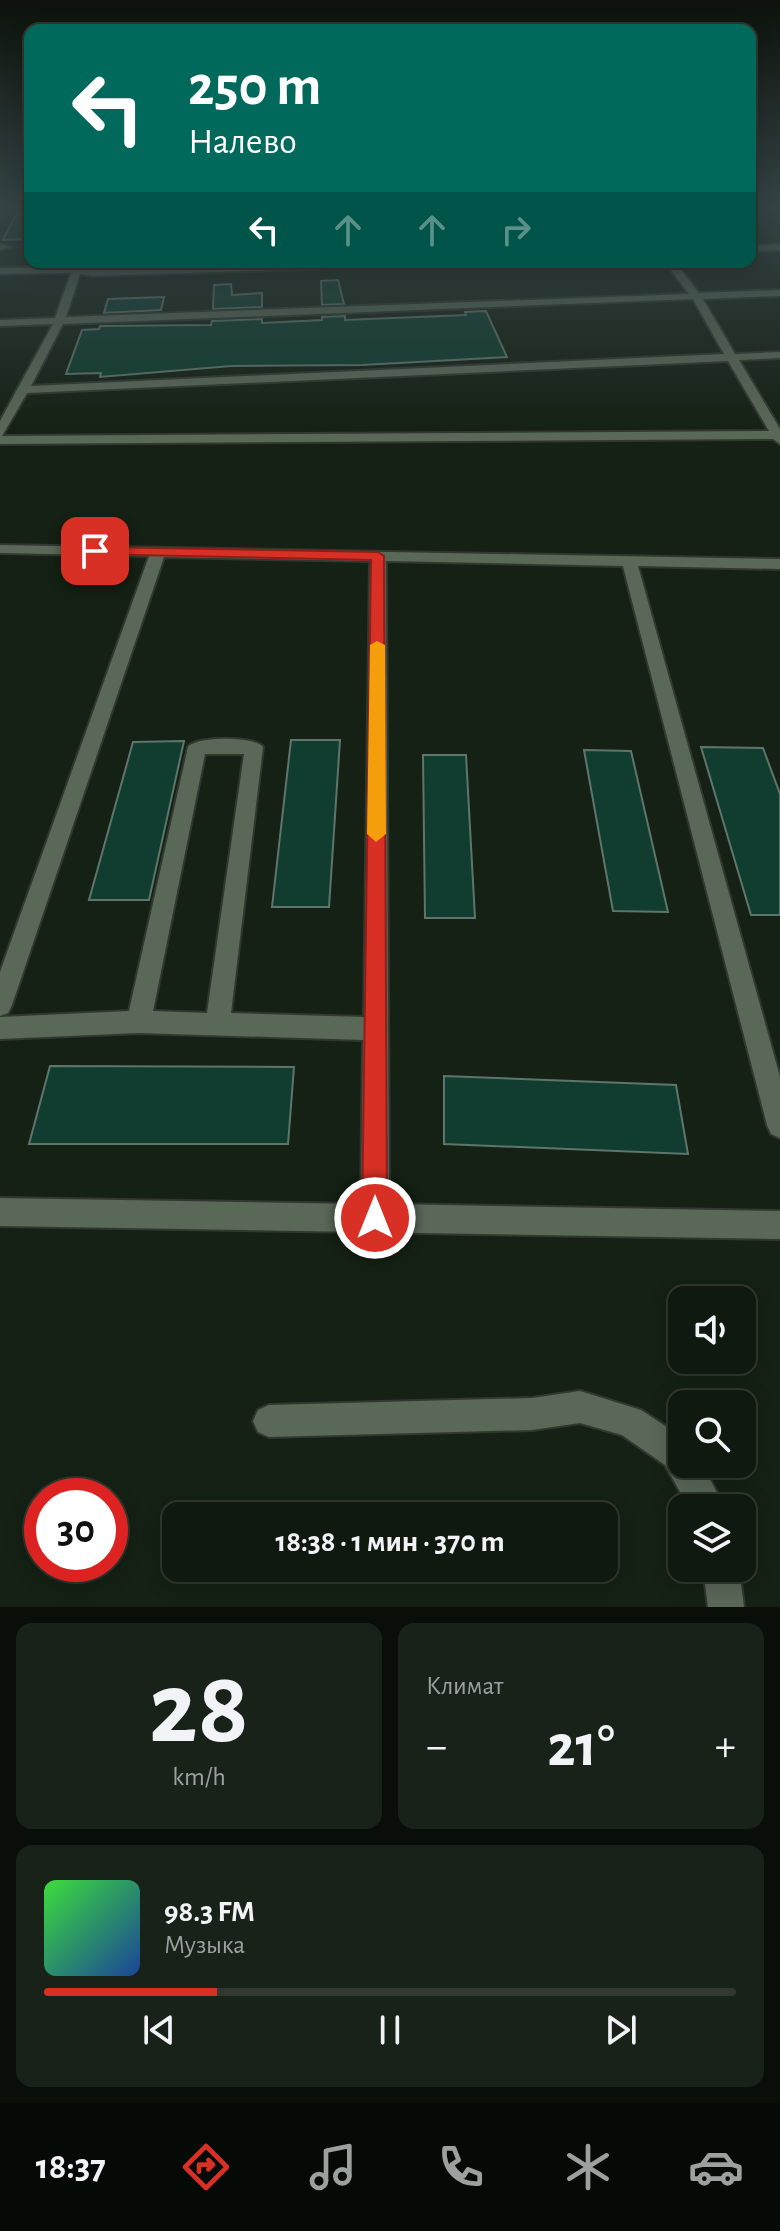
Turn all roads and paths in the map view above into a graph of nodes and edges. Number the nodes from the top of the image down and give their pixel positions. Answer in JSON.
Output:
{"nodes":[{"id":1,"x":73,"y":281,"type":"edge"},
{"id":2,"x":685,"y":281,"type":"edge"},
{"id":3,"x":780,"y":293,"type":"edge"},
{"id":4,"x":696,"y":296,"type":"junction"},
{"id":5,"x":59,"y":322,"type":"junction"},
{"id":6,"x":0,"y":323,"type":"edge"},
{"id":7,"x":780,"y":355,"type":"edge"},
{"id":8,"x":729,"y":356,"type":"junction"},
{"id":9,"x":25,"y":390,"type":"junction"},
{"id":10,"x":0,"y":433,"type":"edge"},
{"id":11,"x":779,"y":437,"type":"edge"},
{"id":12,"x":0,"y":440,"type":"edge"},
{"id":13,"x":0,"y":549,"type":"edge"},
{"id":14,"x":158,"y":552,"type":"junction"},
{"id":15,"x":378,"y":556,"type":"junction"},
{"id":16,"x":629,"y":561,"type":"junction"},
{"id":17,"x":780,"y":564,"type":"edge"},
{"id":18,"x":0,"y":1005,"type":"edge"},
{"id":19,"x":139,"y":1022,"type":"junction"},
{"id":20,"x":218,"y":1024,"type":"junction"},
{"id":21,"x":0,"y":1028,"type":"edge"},
{"id":22,"x":376,"y":1029,"type":"junction"},
{"id":23,"x":780,"y":1125,"type":"edge"},
{"id":24,"x":0,"y":1212,"type":"edge"},
{"id":25,"x":375,"y":1218,"type":"junction"},
{"id":26,"x":780,"y":1225,"type":"edge"},
{"id":27,"x":269,"y":1421,"type":"dead end"},
{"id":28,"x":668,"y":1447,"type":"edge"},
{"id":29,"x":723,"y":1582,"type":"edge"},
{"id":30,"x":726,"y":1607,"type":"edge"}],
"edges":[{"from":1,"to":5,"type":"street"},
{"from":2,"to":4,"type":"street"},
{"from":3,"to":4,"type":"street"},
{"from":4,"to":5,"type":"street"},
{"from":4,"to":8,"type":"street"},
{"from":5,"to":6,"type":"street"},
{"from":5,"to":9,"type":"street"},
{"from":7,"to":8,"type":"street"},
{"from":8,"to":9,"type":"street"},
{"from":8,"to":11,"type":"street"},
{"from":9,"to":10,"type":"street"},
{"from":11,"to":12,"type":"street"},
{"from":13,"to":14,"type":"street"},
{"from":14,"to":15,"type":"street"},
{"from":14,"to":18,"type":"street"},
{"from":15,"to":16,"type":"street"},
{"from":15,"to":22,"type":"street"},
{"from":16,"to":17,"type":"street"},
{"from":16,"to":23,"type":"street"},
{"from":19,"to":20,"type":"street"},
{"from":19,"to":20,"type":"street"},
{"from":19,"to":21,"type":"street"},
{"from":20,"to":22,"type":"street"},
{"from":22,"to":25,"type":"street"},
{"from":24,"to":25,"type":"street"},
{"from":25,"to":26,"type":"street"},
{"from":27,"to":28,"type":"street"},
{"from":29,"to":30,"type":"street"}]}
